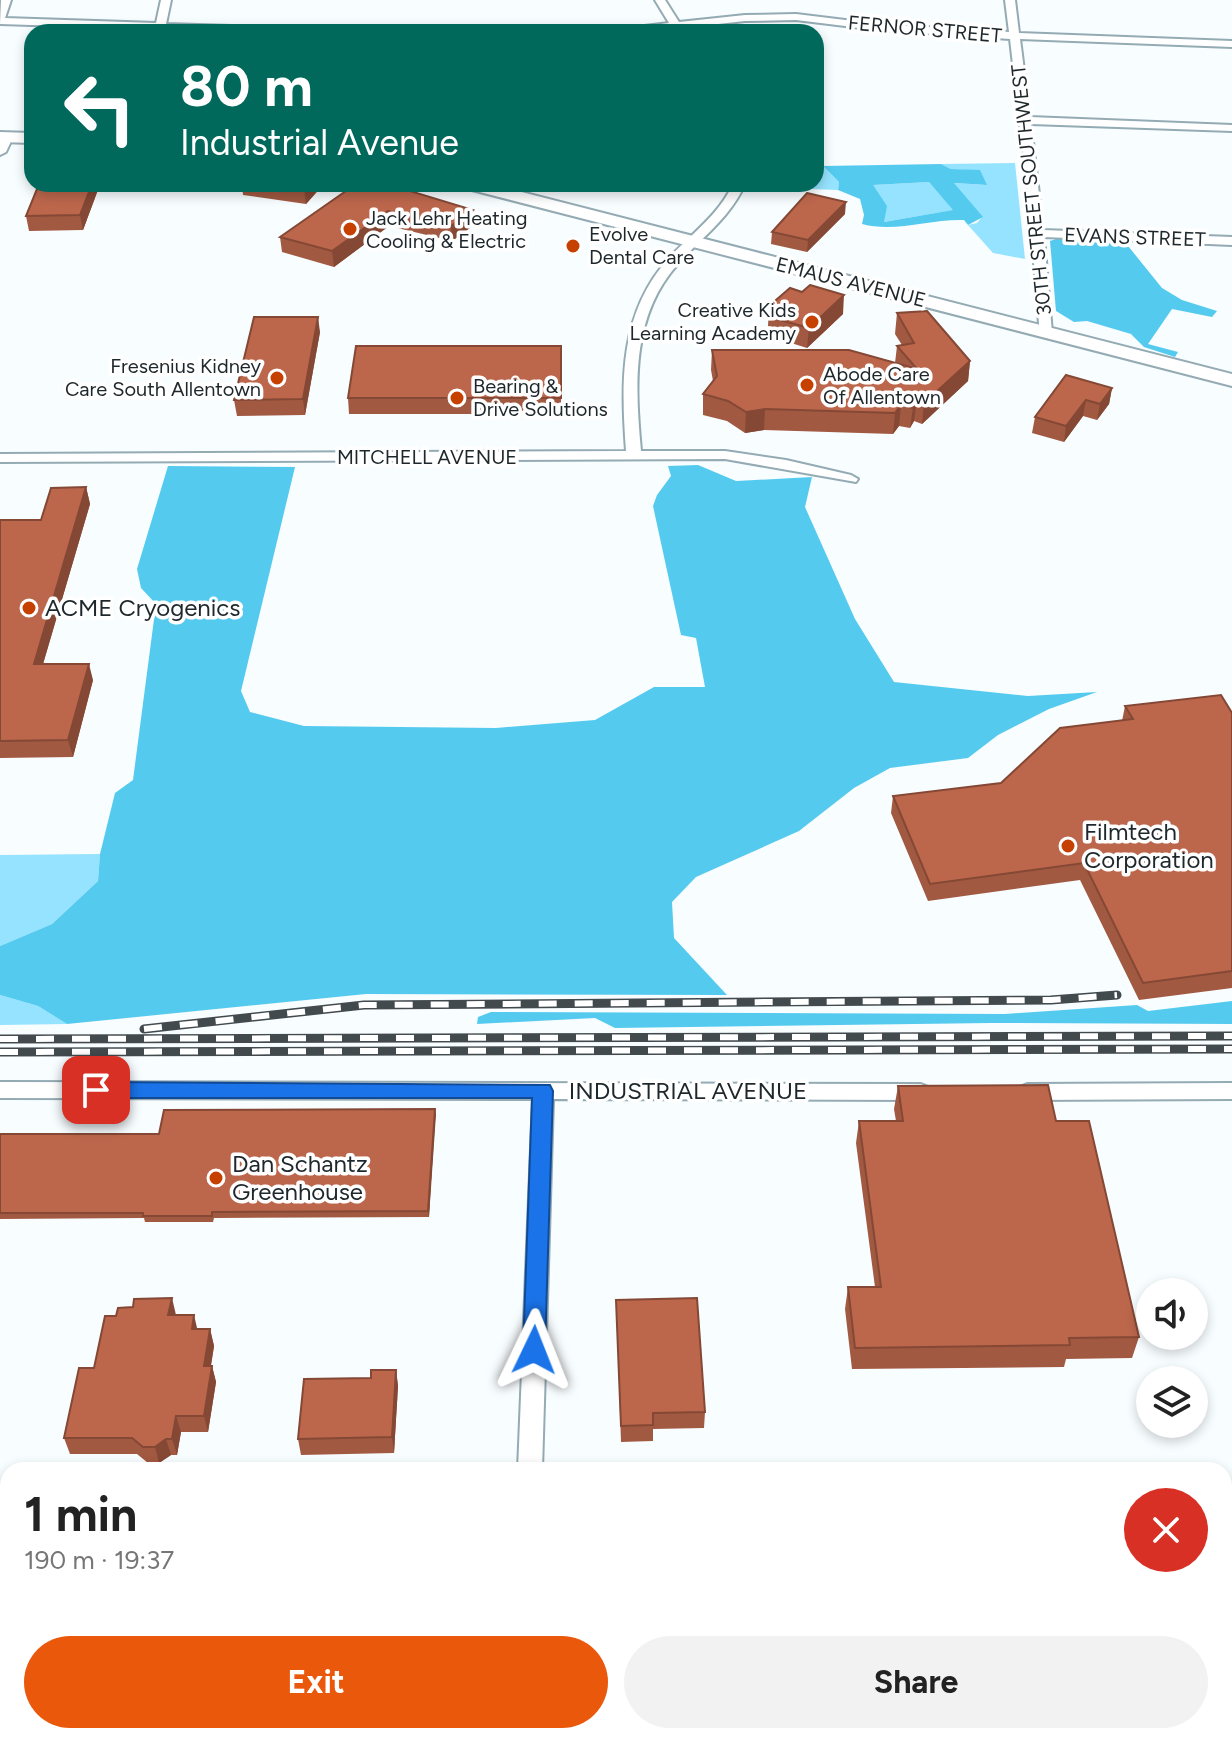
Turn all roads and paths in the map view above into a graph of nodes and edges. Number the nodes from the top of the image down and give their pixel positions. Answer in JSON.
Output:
{"nodes":[{"id":1,"x":6,"y":0,"type":"edge"},
{"id":2,"x":166,"y":0,"type":"edge"},
{"id":3,"x":660,"y":0,"type":"edge"},
{"id":4,"x":1010,"y":0,"type":"edge"},
{"id":5,"x":0,"y":19,"type":"edge"},
{"id":6,"x":73,"y":24,"type":"edge"},
{"id":7,"x":161,"y":24,"type":"edge"},
{"id":8,"x":675,"y":24,"type":"edge"},
{"id":9,"x":708,"y":24,"type":"edge"},
{"id":10,"x":1015,"y":36,"type":"junction"},
{"id":11,"x":1232,"y":44,"type":"edge"},
{"id":12,"x":1025,"y":120,"type":"junction"},
{"id":13,"x":1232,"y":128,"type":"edge"},
{"id":14,"x":24,"y":139,"type":"edge"},
{"id":15,"x":2,"y":142,"type":"edge"},
{"id":16,"x":501,"y":192,"type":"edge"},
{"id":17,"x":735,"y":192,"type":"edge"},
{"id":18,"x":1037,"y":233,"type":"junction"},
{"id":19,"x":1232,"y":241,"type":"edge"},
{"id":20,"x":694,"y":242,"type":"junction"},
{"id":21,"x":1045,"y":333,"type":"junction"},
{"id":22,"x":1232,"y":380,"type":"edge"},
{"id":23,"x":634,"y":457,"type":"junction"},
{"id":24,"x":0,"y":458,"type":"edge"},
{"id":25,"x":851,"y":479,"type":"dead end"},
{"id":26,"x":0,"y":1090,"type":"edge"},
{"id":27,"x":543,"y":1091,"type":"junction"},
{"id":28,"x":1232,"y":1091,"type":"edge"},
{"id":29,"x":940,"y":1092,"type":"edge"},
{"id":30,"x":1004,"y":1092,"type":"edge"},
{"id":31,"x":530,"y":1462,"type":"edge"}],
"edges":[{"from":1,"to":5,"type":"street"},
{"from":2,"to":7,"type":"street"},
{"from":3,"to":8,"type":"street"},
{"from":4,"to":10,"type":"street","name":"30TH STREET SOUTHWEST"},
{"from":5,"to":6,"type":"street"},
{"from":9,"to":10,"type":"street","name":"FERNOR STREET"},
{"from":10,"to":11,"type":"street","name":"FERNOR STREET"},
{"from":10,"to":12,"type":"street","name":"30TH STREET SOUTHWEST"},
{"from":12,"to":13,"type":"street"},
{"from":12,"to":18,"type":"street","name":"30TH STREET SOUTHWEST"},
{"from":14,"to":15,"type":"main road"},
{"from":16,"to":20,"type":"main road","name":"EMAUS AVENUE"},
{"from":17,"to":20,"type":"street"},
{"from":18,"to":19,"type":"street","name":"EVANS STREET"},
{"from":18,"to":21,"type":"street","name":"30TH STREET SOUTHWEST"},
{"from":20,"to":21,"type":"main road","name":"EMAUS AVENUE"},
{"from":20,"to":23,"type":"street"},
{"from":21,"to":22,"type":"main road","name":"EMAUS AVENUE"},
{"from":23,"to":24,"type":"street","name":"MITCHELL AVENUE"},
{"from":23,"to":25,"type":"street","name":"MITCHELL AVENUE"},
{"from":26,"to":27,"type":"street","name":"INDUSTRIAL AVENUE"},
{"from":27,"to":29,"type":"street","name":"INDUSTRIAL AVENUE"},
{"from":27,"to":31,"type":"street"},
{"from":28,"to":30,"type":"street"}]}
